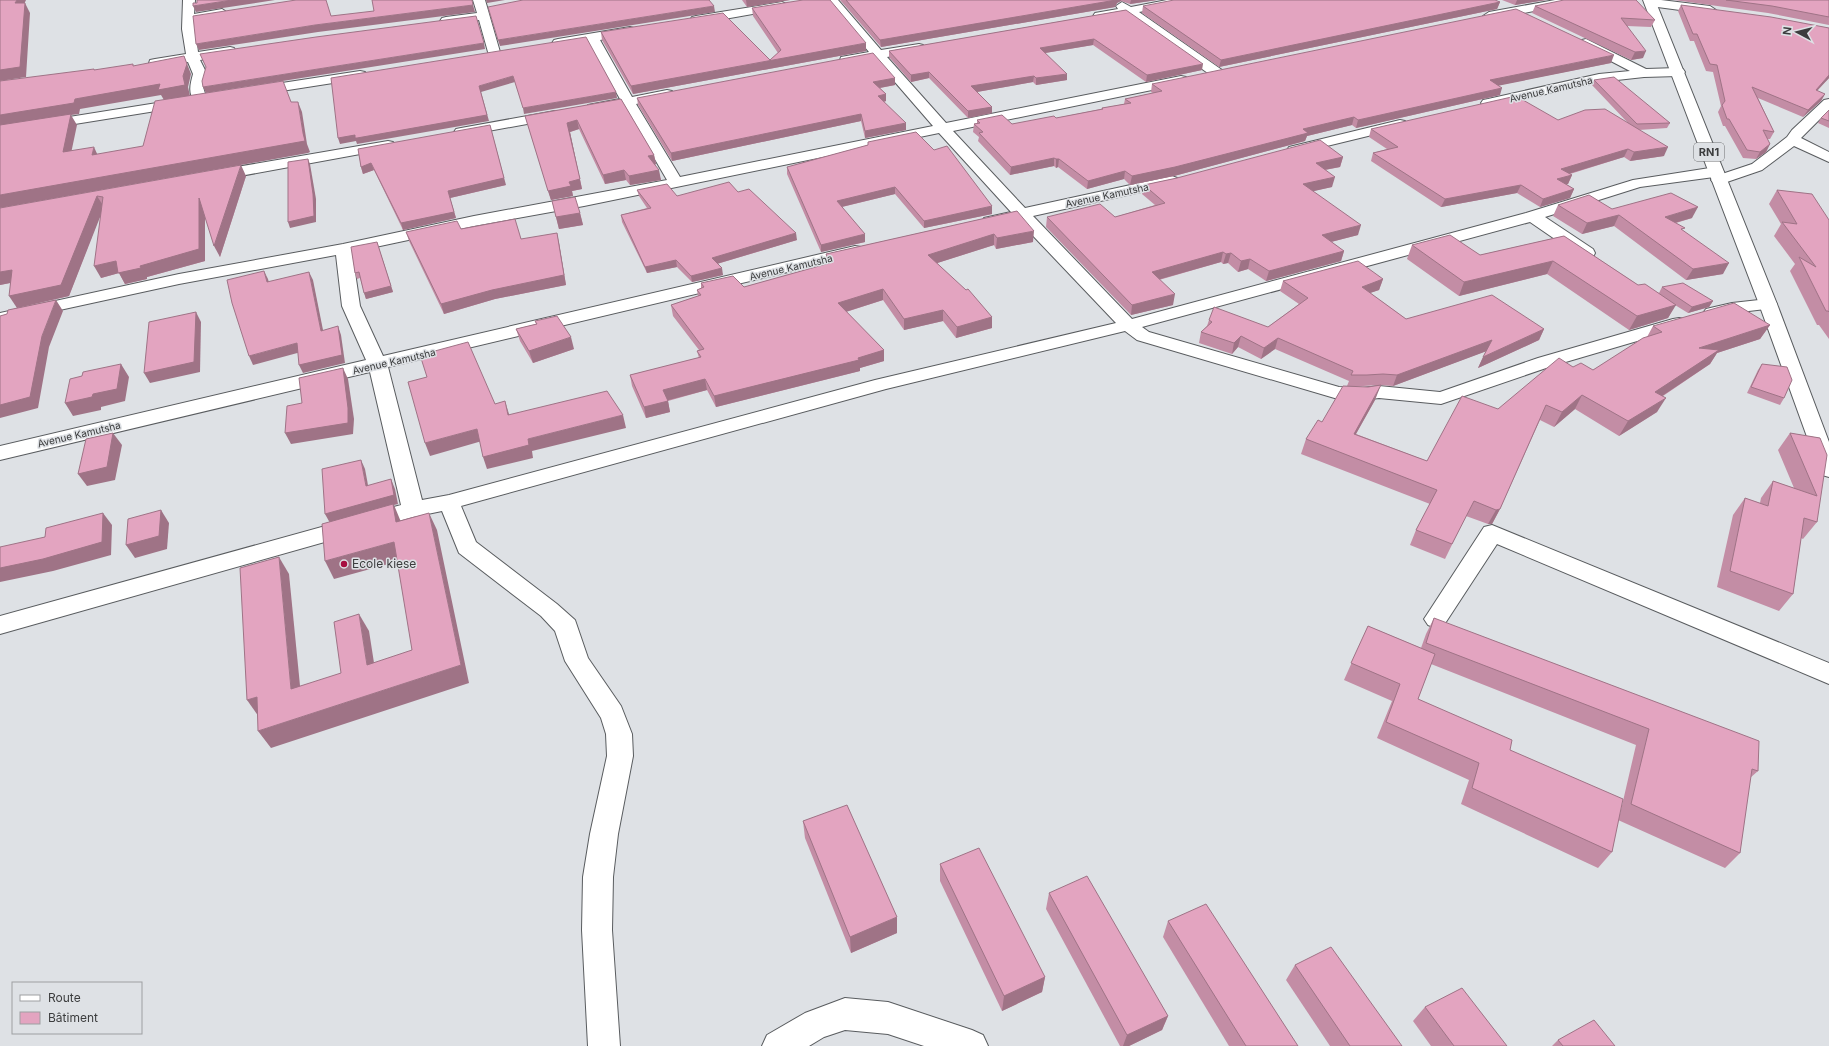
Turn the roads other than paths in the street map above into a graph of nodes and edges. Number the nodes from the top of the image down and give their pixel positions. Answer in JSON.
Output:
{"nodes":[{"id":1,"x":189,"y":0,"type":"edge"},
{"id":2,"x":832,"y":0,"type":"edge"},
{"id":3,"x":1114,"y":0,"type":"edge"},
{"id":4,"x":1186,"y":0,"type":"edge"},
{"id":5,"x":1574,"y":0,"type":"edge"},
{"id":6,"x":1650,"y":1,"type":"edge"},
{"id":7,"x":1495,"y":3,"type":"edge"},
{"id":8,"x":798,"y":4,"type":"edge"},
{"id":9,"x":496,"y":6,"type":"edge"},
{"id":10,"x":482,"y":8,"type":"edge"},
{"id":11,"x":1129,"y":10,"type":"junction"},
{"id":12,"x":1515,"y":11,"type":"junction"},
{"id":13,"x":233,"y":12,"type":"edge"},
{"id":14,"x":1721,"y":12,"type":"edge"},
{"id":15,"x":1090,"y":17,"type":"edge"},
{"id":16,"x":188,"y":18,"type":"junction"},
{"id":17,"x":1476,"y":18,"type":"edge"},
{"id":18,"x":1538,"y":21,"type":"edge"},
{"id":19,"x":437,"y":22,"type":"edge"},
{"id":20,"x":683,"y":22,"type":"edge"},
{"id":21,"x":645,"y":28,"type":"edge"},
{"id":22,"x":592,"y":37,"type":"junction"},
{"id":23,"x":1578,"y":40,"type":"edge"},
{"id":24,"x":547,"y":44,"type":"edge"},
{"id":25,"x":933,"y":46,"type":"edge"},
{"id":26,"x":244,"y":49,"type":"edge"},
{"id":27,"x":509,"y":50,"type":"edge"},
{"id":28,"x":494,"y":52,"type":"junction"},
{"id":29,"x":479,"y":55,"type":"edge"},
{"id":30,"x":878,"y":55,"type":"junction"},
{"id":31,"x":192,"y":57,"type":"junction"},
{"id":32,"x":834,"y":62,"type":"edge"},
{"id":33,"x":146,"y":64,"type":"edge"},
{"id":34,"x":1233,"y":70,"type":"edge"},
{"id":35,"x":1678,"y":72,"type":"junction"},
{"id":36,"x":369,"y":73,"type":"edge"},
{"id":37,"x":1217,"y":73,"type":"junction"},
{"id":38,"x":1644,"y":73,"type":"junction"},
{"id":39,"x":682,"y":91,"type":"edge"},
{"id":40,"x":246,"y":93,"type":"edge"},
{"id":41,"x":216,"y":97,"type":"edge"},
{"id":42,"x":200,"y":100,"type":"junction"},
{"id":43,"x":629,"y":102,"type":"junction"},
{"id":44,"x":1829,"y":103,"type":"edge"},
{"id":45,"x":1473,"y":107,"type":"edge"},
{"id":46,"x":583,"y":110,"type":"edge"},
{"id":47,"x":568,"y":113,"type":"edge"},
{"id":48,"x":1413,"y":121,"type":"edge"},
{"id":49,"x":943,"y":129,"type":"junction"},
{"id":50,"x":0,"y":132,"type":"edge"},
{"id":51,"x":450,"y":134,"type":"edge"},
{"id":52,"x":1794,"y":140,"type":"junction"},
{"id":53,"x":404,"y":142,"type":"edge"},
{"id":54,"x":1279,"y":154,"type":"edge"},
{"id":55,"x":1829,"y":158,"type":"edge"},
{"id":56,"x":1718,"y":176,"type":"junction"},
{"id":57,"x":1190,"y":177,"type":"edge"},
{"id":58,"x":201,"y":178,"type":"edge"},
{"id":59,"x":676,"y":182,"type":"junction"},
{"id":60,"x":1020,"y":214,"type":"junction"},
{"id":61,"x":1532,"y":216,"type":"junction"},
{"id":62,"x":975,"y":224,"type":"edge"},
{"id":63,"x":869,"y":248,"type":"edge"},
{"id":64,"x":343,"y":249,"type":"junction"},
{"id":65,"x":1602,"y":264,"type":"edge"},
{"id":66,"x":1768,"y":304,"type":"junction"},
{"id":67,"x":1666,"y":308,"type":"edge"},
{"id":68,"x":0,"y":318,"type":"edge"},
{"id":69,"x":1685,"y":321,"type":"junction"},
{"id":70,"x":1128,"y":325,"type":"junction"},
{"id":71,"x":378,"y":365,"type":"junction"},
{"id":72,"x":0,"y":453,"type":"edge"},
{"id":73,"x":1829,"y":470,"type":"edge"},
{"id":74,"x":448,"y":502,"type":"junction"},
{"id":75,"x":413,"y":509,"type":"junction"},
{"id":76,"x":1436,"y":620,"type":"edge"},
{"id":77,"x":0,"y":625,"type":"edge"},
{"id":78,"x":1829,"y":674,"type":"edge"},
{"id":79,"x":604,"y":1046,"type":"edge"},
{"id":80,"x":778,"y":1046,"type":"edge"},
{"id":81,"x":972,"y":1046,"type":"edge"}],
"edges":[{"from":1,"to":16,"type":"main road"},
{"from":2,"to":30,"type":"main road"},
{"from":3,"to":11,"type":"main road"},
{"from":4,"to":11,"type":"main road"},
{"from":5,"to":12,"type":"main road"},
{"from":6,"to":14,"type":"main road"},
{"from":6,"to":35,"type":"main road","number":"RN1"},
{"from":7,"to":12,"type":"main road"},
{"from":8,"to":20,"type":"main road"},
{"from":9,"to":10,"type":"main road"},
{"from":10,"to":19,"type":"main road"},
{"from":10,"to":28,"type":"main road"},
{"from":11,"to":15,"type":"main road"},
{"from":11,"to":37,"type":"main road"},
{"from":12,"to":17,"type":"main road"},
{"from":12,"to":18,"type":"main road"},
{"from":13,"to":16,"type":"main road"},
{"from":16,"to":31,"type":"main road"},
{"from":21,"to":22,"type":"main road"},
{"from":22,"to":24,"type":"main road"},
{"from":22,"to":43,"type":"main road"},
{"from":23,"to":38,"type":"main road"},
{"from":25,"to":30,"type":"main road"},
{"from":26,"to":31,"type":"main road"},
{"from":27,"to":28,"type":"main road"},
{"from":28,"to":29,"type":"main road"},
{"from":30,"to":32,"type":"main road"},
{"from":30,"to":49,"type":"main road"},
{"from":31,"to":33,"type":"main road"},
{"from":31,"to":42,"type":"main road"},
{"from":34,"to":37,"type":"main road"},
{"from":35,"to":38,"type":"main road","name":"Avenue Kamutsha"},
{"from":35,"to":56,"type":"main road","number":"RN1"},
{"from":36,"to":40,"type":"main road"},
{"from":37,"to":49,"type":"main road"},
{"from":38,"to":45,"type":"main road","name":"Avenue Kamutsha"},
{"from":39,"to":43,"type":"main road"},
{"from":41,"to":42,"type":"main road"},
{"from":42,"to":50,"type":"main road"},
{"from":43,"to":46,"type":"main road"},
{"from":43,"to":59,"type":"main road"},
{"from":44,"to":52,"type":"main road"},
{"from":47,"to":51,"type":"main road"},
{"from":48,"to":54,"type":"main road"},
{"from":49,"to":59,"type":"main road"},
{"from":49,"to":60,"type":"main road"},
{"from":52,"to":55,"type":"main road"},
{"from":52,"to":56,"type":"main road"},
{"from":53,"to":58,"type":"main road"},
{"from":56,"to":61,"type":"main road"},
{"from":56,"to":66,"type":"main road","number":"RN1"},
{"from":57,"to":60,"type":"main road","name":"Avenue Kamutsha"},
{"from":59,"to":64,"type":"main road"},
{"from":60,"to":62,"type":"main road","name":"Avenue Kamutsha"},
{"from":60,"to":70,"type":"main road"},
{"from":61,"to":65,"type":"main road"},
{"from":61,"to":70,"type":"main road"},
{"from":63,"to":71,"type":"main road","name":"Avenue Kamutsha"},
{"from":64,"to":68,"type":"main road"},
{"from":64,"to":71,"type":"main road"},
{"from":66,"to":69,"type":"main road"},
{"from":66,"to":73,"type":"main road","number":"RN1"},
{"from":67,"to":69,"type":"main road"},
{"from":69,"to":70,"type":"main road"},
{"from":70,"to":74,"type":"main road"},
{"from":71,"to":72,"type":"main road","name":"Avenue Kamutsha"},
{"from":71,"to":75,"type":"main road"},
{"from":74,"to":75,"type":"main road"},
{"from":74,"to":79,"type":"main road"},
{"from":75,"to":77,"type":"main road"},
{"from":76,"to":78,"type":"main road"},
{"from":80,"to":81,"type":"main road"}]}
